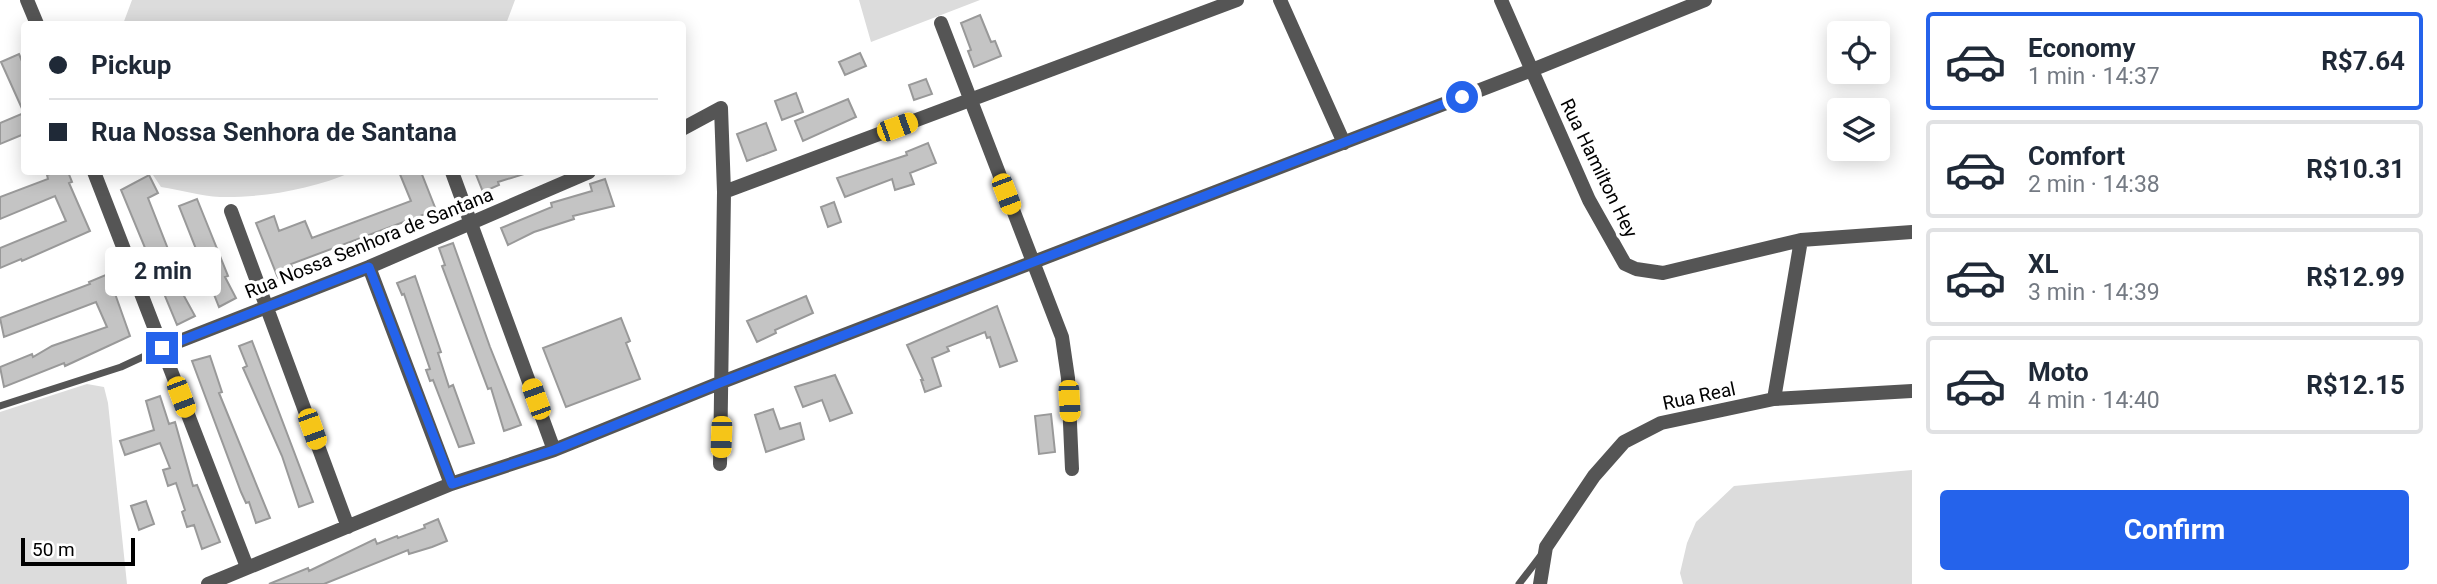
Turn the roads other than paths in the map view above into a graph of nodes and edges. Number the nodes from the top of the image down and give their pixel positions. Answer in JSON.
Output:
{"nodes":[{"id":1,"x":27,"y":0,"type":"edge"},
{"id":2,"x":1237,"y":0,"type":"edge"},
{"id":3,"x":1280,"y":0,"type":"edge"},
{"id":4,"x":1501,"y":0,"type":"edge"},
{"id":5,"x":1705,"y":0,"type":"edge"},
{"id":6,"x":36,"y":21,"type":"edge"},
{"id":7,"x":941,"y":23,"type":"dead end"},
{"id":8,"x":1532,"y":71,"type":"junction"},
{"id":9,"x":971,"y":100,"type":"junction"},
{"id":10,"x":686,"y":127,"type":"edge"},
{"id":11,"x":1344,"y":143,"type":"junction"},
{"id":12,"x":95,"y":175,"type":"edge"},
{"id":13,"x":454,"y":175,"type":"edge"},
{"id":14,"x":582,"y":175,"type":"edge"},
{"id":15,"x":724,"y":192,"type":"junction"},
{"id":16,"x":231,"y":211,"type":"dead end"},
{"id":17,"x":473,"y":222,"type":"junction"},
{"id":18,"x":1912,"y":232,"type":"edge"},
{"id":19,"x":1801,"y":240,"type":"junction"},
{"id":20,"x":1032,"y":264,"type":"junction"},
{"id":21,"x":369,"y":267,"type":"junction"},
{"id":22,"x":267,"y":306,"type":"junction"},
{"id":23,"x":162,"y":348,"type":"junction"},
{"id":24,"x":722,"y":382,"type":"junction"},
{"id":25,"x":1912,"y":391,"type":"edge"},
{"id":26,"x":1774,"y":399,"type":"junction"},
{"id":27,"x":0,"y":406,"type":"edge"},
{"id":28,"x":554,"y":450,"type":"junction"},
{"id":29,"x":720,"y":464,"type":"dead end"},
{"id":30,"x":1072,"y":469,"type":"dead end"},
{"id":31,"x":452,"y":484,"type":"junction"},
{"id":32,"x":348,"y":527,"type":"junction"},
{"id":33,"x":1546,"y":547,"type":"junction"},
{"id":34,"x":247,"y":567,"type":"junction"},
{"id":35,"x":208,"y":584,"type":"edge"},
{"id":36,"x":1519,"y":584,"type":"edge"},
{"id":37,"x":1540,"y":584,"type":"edge"}],
"edges":[{"from":1,"to":6,"type":"street"},
{"from":2,"to":9,"type":"street"},
{"from":3,"to":11,"type":"street"},
{"from":4,"to":8,"type":"street","name":"Rua Hamilton Hey"},
{"from":5,"to":8,"type":"street"},
{"from":7,"to":9,"type":"street"},
{"from":8,"to":11,"type":"street"},
{"from":8,"to":19,"type":"street","name":"Rua Hamilton Hey"},
{"from":9,"to":15,"type":"street"},
{"from":9,"to":20,"type":"street"},
{"from":10,"to":15,"type":"street"},
{"from":11,"to":20,"type":"street"},
{"from":12,"to":23,"type":"street"},
{"from":13,"to":17,"type":"street"},
{"from":14,"to":17,"type":"street","name":"Rua Nossa Senhora de Santana"},
{"from":15,"to":24,"type":"street"},
{"from":16,"to":22,"type":"street"},
{"from":17,"to":21,"type":"street","name":"Rua Nossa Senhora de Santana"},
{"from":17,"to":28,"type":"street"},
{"from":18,"to":19,"type":"street"},
{"from":19,"to":26,"type":"street"},
{"from":20,"to":24,"type":"street"},
{"from":20,"to":30,"type":"street"},
{"from":21,"to":22,"type":"street","name":"Rua Nossa Senhora de Santana"},
{"from":21,"to":31,"type":"street"},
{"from":22,"to":23,"type":"street","name":"Rua Nossa Senhora de Santana"},
{"from":22,"to":32,"type":"street"},
{"from":23,"to":27,"type":"lane"},
{"from":23,"to":34,"type":"street"},
{"from":24,"to":28,"type":"street"},
{"from":24,"to":29,"type":"street"},
{"from":25,"to":26,"type":"street","name":"Rua Real"},
{"from":26,"to":33,"type":"street","name":"Rua Real"},
{"from":28,"to":31,"type":"street"},
{"from":31,"to":32,"type":"street"},
{"from":32,"to":34,"type":"street"},
{"from":33,"to":36,"type":"lane"},
{"from":33,"to":37,"type":"street","name":"Rua Real"},
{"from":34,"to":35,"type":"street"}]}
